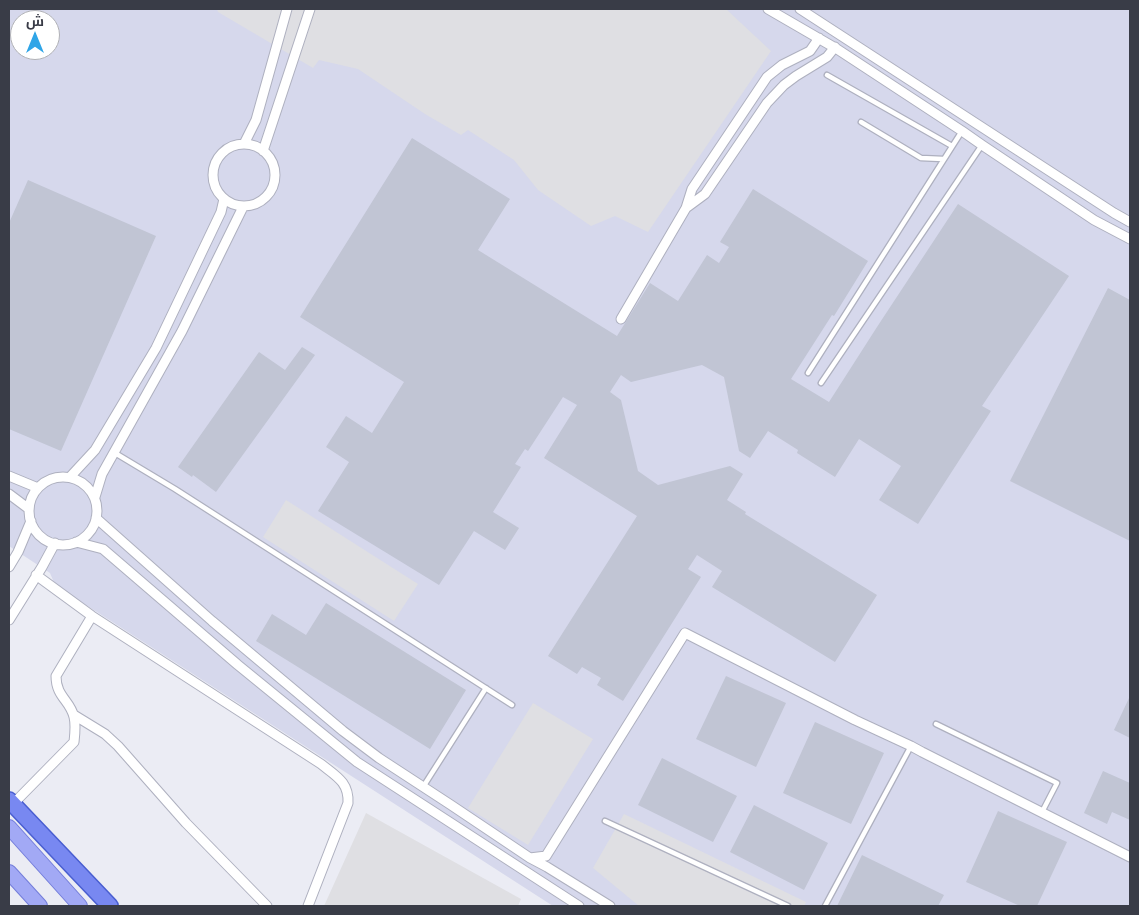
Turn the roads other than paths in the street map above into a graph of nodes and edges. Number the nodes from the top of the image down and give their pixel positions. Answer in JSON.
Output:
{"nodes":[{"id":1,"x":288,"y":9,"type":"edge"},
{"id":2,"x":310,"y":9,"type":"edge"},
{"id":3,"x":768,"y":9,"type":"edge"},
{"id":4,"x":800,"y":9,"type":"edge"},
{"id":5,"x":819,"y":38,"type":"junction"},
{"id":6,"x":835,"y":47,"type":"junction"},
{"id":7,"x":827,"y":75,"type":"dead end"},
{"id":8,"x":861,"y":122,"type":"dead end"},
{"id":9,"x":962,"y":131,"type":"junction"},
{"id":10,"x":244,"y":144,"type":"junction"},
{"id":11,"x":982,"y":145,"type":"junction"},
{"id":12,"x":952,"y":146,"type":"junction"},
{"id":13,"x":263,"y":150,"type":"junction"},
{"id":14,"x":943,"y":159,"type":"junction"},
{"id":15,"x":224,"y":199,"type":"junction"},
{"id":16,"x":243,"y":208,"type":"junction"},
{"id":17,"x":686,"y":208,"type":"junction"},
{"id":18,"x":1130,"y":222,"type":"edge"},
{"id":19,"x":1130,"y":239,"type":"edge"},
{"id":20,"x":621,"y":319,"type":"dead end"},
{"id":21,"x":808,"y":373,"type":"dead end"},
{"id":22,"x":821,"y":383,"type":"dead end"},
{"id":23,"x":115,"y":452,"type":"junction"},
{"id":24,"x":9,"y":476,"type":"edge"},
{"id":25,"x":70,"y":477,"type":"junction"},
{"id":26,"x":38,"y":488,"type":"junction"},
{"id":27,"x":9,"y":494,"type":"edge"},
{"id":28,"x":95,"y":497,"type":"junction"},
{"id":29,"x":29,"y":509,"type":"junction"},
{"id":30,"x":96,"y":518,"type":"junction"},
{"id":31,"x":31,"y":521,"type":"junction"},
{"id":32,"x":76,"y":542,"type":"junction"},
{"id":33,"x":55,"y":543,"type":"junction"},
{"id":34,"x":9,"y":567,"type":"edge"},
{"id":35,"x":36,"y":576,"type":"junction"},
{"id":36,"x":182,"y":594,"type":"junction"},
{"id":37,"x":171,"y":608,"type":"junction"},
{"id":38,"x":92,"y":616,"type":"junction"},
{"id":39,"x":9,"y":620,"type":"edge"},
{"id":40,"x":486,"y":688,"type":"junction"},
{"id":41,"x":512,"y":705,"type":"dead end"},
{"id":42,"x":74,"y":715,"type":"junction"},
{"id":43,"x":936,"y":724,"type":"dead end"},
{"id":44,"x":911,"y":746,"type":"junction"},
{"id":45,"x":423,"y":787,"type":"junction"},
{"id":46,"x":11,"y":802,"type":"edge"},
{"id":47,"x":1042,"y":812,"type":"junction"},
{"id":48,"x":606,"y":821,"type":"dead end"},
{"id":49,"x":9,"y":827,"type":"edge"},
{"id":50,"x":1130,"y":857,"type":"edge"},
{"id":51,"x":530,"y":858,"type":"junction"},
{"id":52,"x":9,"y":872,"type":"edge"},
{"id":53,"x":40,"y":906,"type":"edge"},
{"id":54,"x":80,"y":906,"type":"edge"},
{"id":55,"x":110,"y":906,"type":"edge"},
{"id":56,"x":267,"y":906,"type":"edge"},
{"id":57,"x":308,"y":906,"type":"edge"},
{"id":58,"x":579,"y":906,"type":"edge"},
{"id":59,"x":610,"y":906,"type":"edge"},
{"id":60,"x":788,"y":906,"type":"edge"},
{"id":61,"x":825,"y":906,"type":"edge"}],
"edges":[{"from":1,"to":10,"type":"street"},
{"from":2,"to":13,"type":"street"},
{"from":3,"to":5,"type":"street"},
{"from":4,"to":18,"type":"street"},
{"from":5,"to":6,"type":"street"},
{"from":5,"to":17,"type":"street"},
{"from":6,"to":9,"type":"street"},
{"from":6,"to":17,"type":"street"},
{"from":7,"to":12,"type":"lane"},
{"from":8,"to":14,"type":"lane"},
{"from":9,"to":11,"type":"street"},
{"from":9,"to":12,"type":"lane"},
{"from":10,"to":13,"type":"street"},
{"from":10,"to":15,"type":"street"},
{"from":11,"to":19,"type":"street"},
{"from":11,"to":22,"type":"lane"},
{"from":12,"to":14,"type":"lane"},
{"from":13,"to":16,"type":"street"},
{"from":14,"to":21,"type":"lane"},
{"from":15,"to":16,"type":"street"},
{"from":15,"to":25,"type":"street"},
{"from":16,"to":23,"type":"street"},
{"from":17,"to":20,"type":"street"},
{"from":23,"to":28,"type":"street"},
{"from":23,"to":40,"type":"lane"},
{"from":24,"to":26,"type":"street"},
{"from":25,"to":26,"type":"street"},
{"from":25,"to":28,"type":"street"},
{"from":26,"to":29,"type":"street"},
{"from":27,"to":29,"type":"street"},
{"from":28,"to":30,"type":"street"},
{"from":29,"to":31,"type":"street"},
{"from":30,"to":32,"type":"street"},
{"from":30,"to":36,"type":"street"},
{"from":31,"to":33,"type":"street"},
{"from":31,"to":34,"type":"street"},
{"from":32,"to":33,"type":"street"},
{"from":32,"to":37,"type":"street"},
{"from":33,"to":35,"type":"street"},
{"from":35,"to":38,"type":"street"},
{"from":35,"to":39,"type":"street"},
{"from":36,"to":37,"type":"street"},
{"from":36,"to":45,"type":"street"},
{"from":37,"to":58,"type":"street"},
{"from":38,"to":42,"type":"street"},
{"from":38,"to":57,"type":"street"},
{"from":40,"to":41,"type":"lane"},
{"from":40,"to":45,"type":"lane"},
{"from":42,"to":46,"type":"street"},
{"from":42,"to":56,"type":"street"},
{"from":43,"to":47,"type":"lane"},
{"from":44,"to":47,"type":"street"},
{"from":44,"to":51,"type":"street"},
{"from":44,"to":61,"type":"lane"},
{"from":45,"to":51,"type":"street"},
{"from":46,"to":55,"type":"highway"},
{"from":47,"to":50,"type":"street"},
{"from":48,"to":60,"type":"lane"},
{"from":49,"to":54,"type":"main road"},
{"from":51,"to":59,"type":"street"},
{"from":52,"to":53,"type":"main road"}]}
